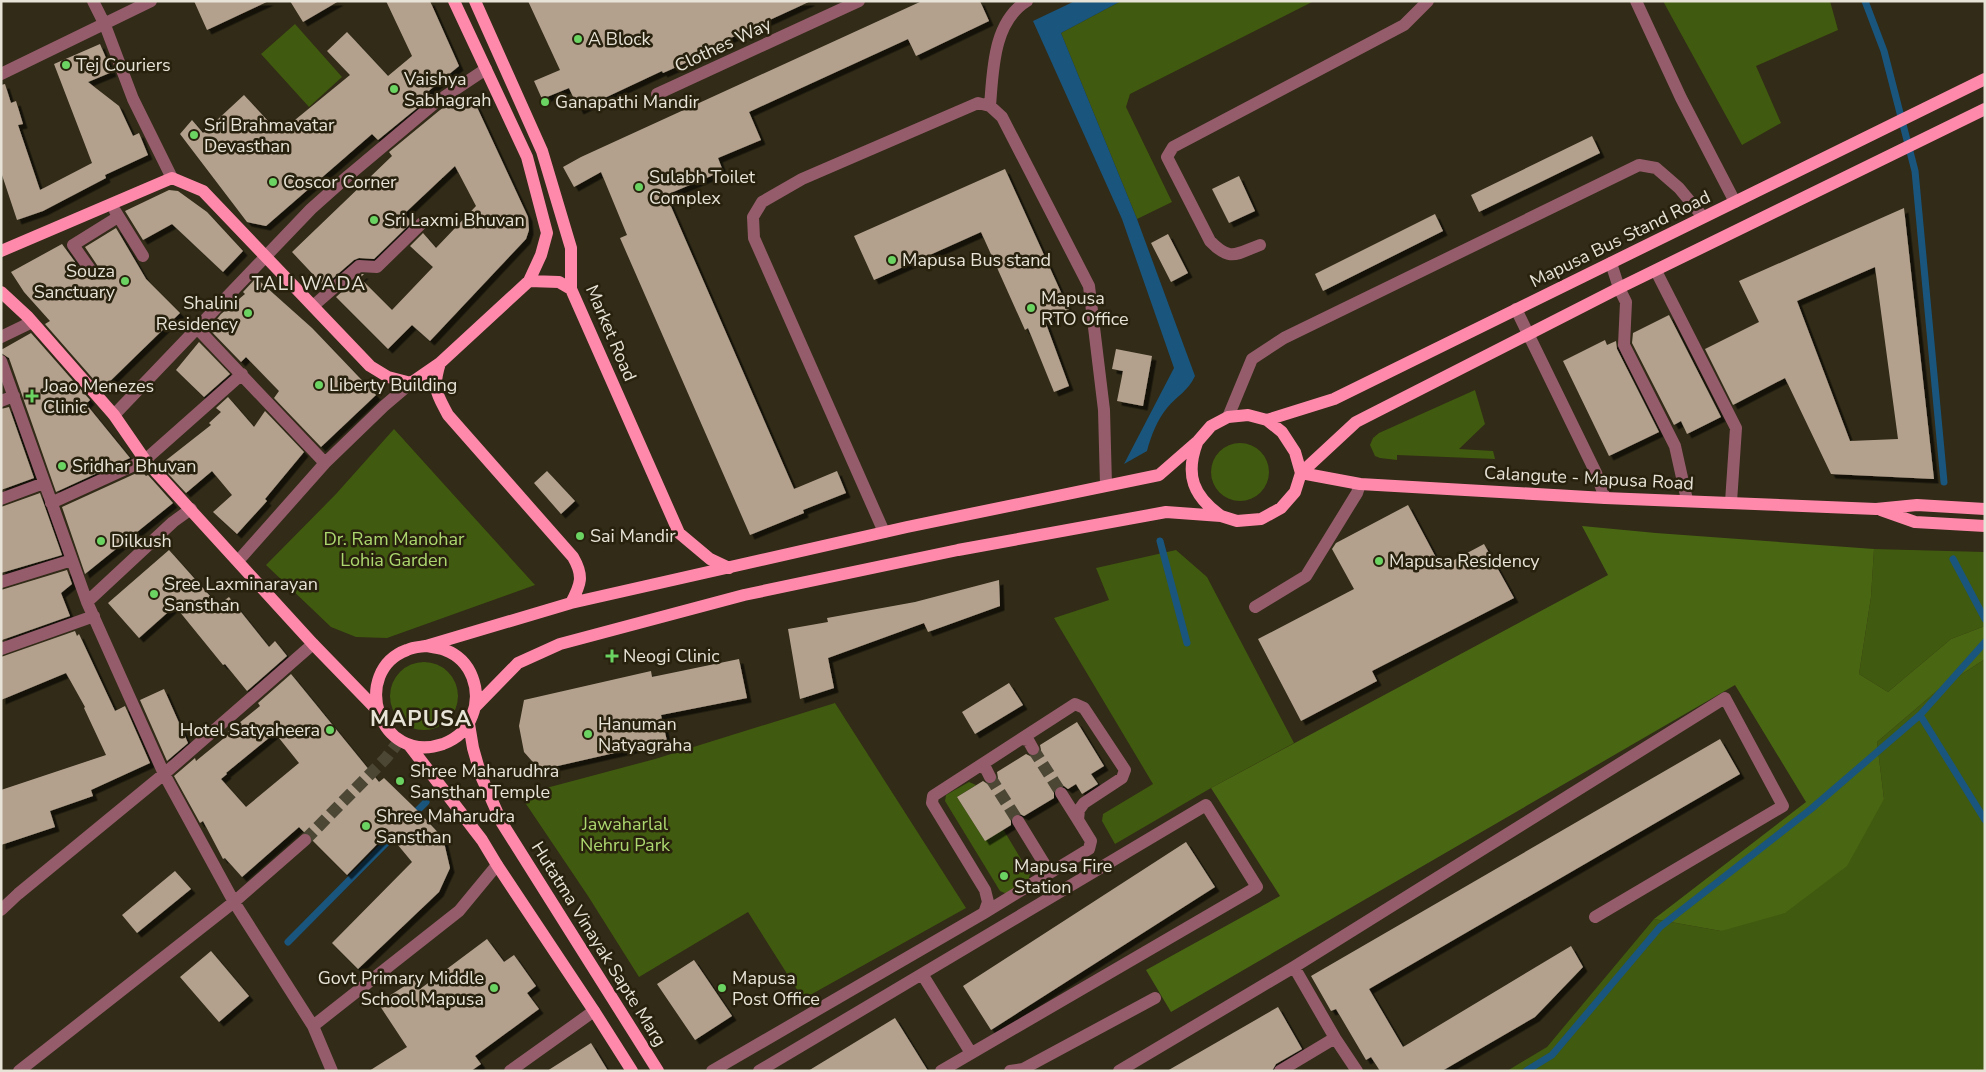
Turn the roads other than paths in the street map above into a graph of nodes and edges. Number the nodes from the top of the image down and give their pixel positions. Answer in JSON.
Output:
{"nodes":[{"id":1,"x":93,"y":1,"type":"edge"},
{"id":2,"x":151,"y":1,"type":"edge"},
{"id":3,"x":454,"y":1,"type":"edge"},
{"id":4,"x":475,"y":1,"type":"edge"},
{"id":5,"x":859,"y":1,"type":"edge"},
{"id":6,"x":1026,"y":1,"type":"edge"},
{"id":7,"x":1428,"y":1,"type":"edge"},
{"id":8,"x":1636,"y":1,"type":"edge"},
{"id":9,"x":1013,"y":5,"type":"edge"},
{"id":10,"x":105,"y":25,"type":"junction"},
{"id":11,"x":486,"y":69,"type":"junction"},
{"id":12,"x":1,"y":74,"type":"edge"},
{"id":13,"x":1985,"y":79,"type":"edge"},
{"id":14,"x":657,"y":94,"type":"dead end"},
{"id":15,"x":990,"y":106,"type":"junction"},
{"id":16,"x":1985,"y":109,"type":"edge"},
{"id":17,"x":172,"y":178,"type":"junction"},
{"id":18,"x":1735,"y":202,"type":"junction"},
{"id":19,"x":111,"y":204,"type":"junction"},
{"id":20,"x":118,"y":217,"type":"junction"},
{"id":21,"x":1703,"y":217,"type":"junction"},
{"id":22,"x":422,"y":223,"type":"dead end"},
{"id":23,"x":1260,"y":245,"type":"dead end"},
{"id":24,"x":1,"y":251,"type":"edge"},
{"id":25,"x":143,"y":256,"type":"dead end"},
{"id":26,"x":266,"y":256,"type":"junction"},
{"id":27,"x":1611,"y":263,"type":"junction"},
{"id":28,"x":1656,"y":270,"type":"junction"},
{"id":29,"x":92,"y":272,"type":"dead end"},
{"id":30,"x":529,"y":281,"type":"junction"},
{"id":31,"x":1619,"y":288,"type":"junction"},
{"id":32,"x":571,"y":289,"type":"junction"},
{"id":33,"x":1,"y":292,"type":"edge"},
{"id":34,"x":313,"y":306,"type":"junction"},
{"id":35,"x":1516,"y":309,"type":"junction"},
{"id":36,"x":32,"y":322,"type":"junction"},
{"id":37,"x":197,"y":328,"type":"junction"},
{"id":38,"x":1529,"y":334,"type":"junction"},
{"id":39,"x":1,"y":337,"type":"edge"},
{"id":40,"x":1,"y":361,"type":"edge"},
{"id":41,"x":440,"y":363,"type":"junction"},
{"id":42,"x":242,"y":374,"type":"junction"},
{"id":43,"x":411,"y":383,"type":"junction"},
{"id":44,"x":14,"y":396,"type":"junction"},
{"id":45,"x":1,"y":401,"type":"edge"},
{"id":46,"x":114,"y":415,"type":"junction"},
{"id":47,"x":1228,"y":417,"type":"junction"},
{"id":48,"x":1267,"y":420,"type":"junction"},
{"id":49,"x":1198,"y":441,"type":"junction"},
{"id":50,"x":145,"y":460,"type":"junction"},
{"id":51,"x":326,"y":463,"type":"junction"},
{"id":52,"x":1300,"y":473,"type":"junction"},
{"id":53,"x":44,"y":483,"type":"junction"},
{"id":54,"x":1360,"y":484,"type":"junction"},
{"id":55,"x":1106,"y":485,"type":"junction"},
{"id":56,"x":1605,"y":498,"type":"junction"},
{"id":57,"x":1,"y":499,"type":"edge"},
{"id":58,"x":1687,"y":500,"type":"junction"},
{"id":59,"x":1731,"y":502,"type":"junction"},
{"id":60,"x":51,"y":503,"type":"junction"},
{"id":61,"x":191,"y":509,"type":"junction"},
{"id":62,"x":1876,"y":509,"type":"junction"},
{"id":63,"x":1985,"y":509,"type":"edge"},
{"id":64,"x":1221,"y":516,"type":"junction"},
{"id":65,"x":1985,"y":526,"type":"edge"},
{"id":66,"x":884,"y":532,"type":"junction"},
{"id":67,"x":72,"y":560,"type":"junction"},
{"id":68,"x":238,"y":561,"type":"junction"},
{"id":69,"x":728,"y":568,"type":"junction"},
{"id":70,"x":1,"y":582,"type":"edge"},
{"id":71,"x":87,"y":602,"type":"junction"},
{"id":72,"x":571,"y":603,"type":"junction"},
{"id":73,"x":1255,"y":607,"type":"dead end"},
{"id":74,"x":94,"y":616,"type":"junction"},
{"id":75,"x":313,"y":644,"type":"junction"},
{"id":76,"x":426,"y":646,"type":"junction"},
{"id":77,"x":1,"y":649,"type":"edge"},
{"id":78,"x":476,"y":706,"type":"junction"},
{"id":79,"x":377,"y":710,"type":"junction"},
{"id":80,"x":469,"y":724,"type":"junction"},
{"id":81,"x":1022,"y":739,"type":"junction"},
{"id":82,"x":409,"y":745,"type":"junction"},
{"id":83,"x":1033,"y":749,"type":"tunnel mouth"},
{"id":84,"x":978,"y":766,"type":"junction"},
{"id":85,"x":164,"y":774,"type":"junction"},
{"id":86,"x":990,"y":776,"type":"tunnel mouth"},
{"id":87,"x":1061,"y":793,"type":"tunnel mouth"},
{"id":88,"x":1078,"y":820,"type":"junction"},
{"id":89,"x":1018,"y":821,"type":"tunnel mouth"},
{"id":90,"x":304,"y":840,"type":"tunnel mouth"},
{"id":91,"x":497,"y":865,"type":"junction"},
{"id":92,"x":1045,"y":876,"type":"junction"},
{"id":93,"x":234,"y":902,"type":"junction"},
{"id":94,"x":1,"y":910,"type":"edge"},
{"id":95,"x":984,"y":913,"type":"junction"},
{"id":96,"x":1595,"y":917,"type":"dead end"},
{"id":97,"x":1294,"y":967,"type":"junction"},
{"id":98,"x":922,"y":974,"type":"junction"},
{"id":99,"x":1155,"y":998,"type":"dead end"},
{"id":100,"x":594,"y":1011,"type":"junction"},
{"id":101,"x":313,"y":1026,"type":"junction"},
{"id":102,"x":1335,"y":1038,"type":"junction"},
{"id":103,"x":971,"y":1053,"type":"junction"},
{"id":104,"x":19,"y":1071,"type":"edge"},
{"id":105,"x":332,"y":1071,"type":"edge"},
{"id":106,"x":510,"y":1071,"type":"edge"},
{"id":107,"x":632,"y":1071,"type":"edge"},
{"id":108,"x":658,"y":1071,"type":"edge"},
{"id":109,"x":712,"y":1071,"type":"edge"},
{"id":110,"x":759,"y":1071,"type":"edge"},
{"id":111,"x":941,"y":1071,"type":"edge"},
{"id":112,"x":1010,"y":1071,"type":"edge"},
{"id":113,"x":1118,"y":1071,"type":"edge"},
{"id":114,"x":1280,"y":1071,"type":"edge"},
{"id":115,"x":1357,"y":1071,"type":"edge"}],
"edges":[{"from":1,"to":10,"type":"street"},
{"from":2,"to":10,"type":"street"},
{"from":3,"to":11,"type":"main road"},
{"from":4,"to":32,"type":"main road","name":"Market Road"},
{"from":5,"to":14,"type":"street","name":"Clothes Way"},
{"from":6,"to":9,"type":"street"},
{"from":7,"to":23,"type":"street"},
{"from":8,"to":18,"type":"street"},
{"from":9,"to":15,"type":"street"},
{"from":10,"to":12,"type":"street"},
{"from":10,"to":17,"type":"street"},
{"from":11,"to":26,"type":"street"},
{"from":11,"to":30,"type":"main road"},
{"from":13,"to":18,"type":"main road","name":"Mapusa Bus Stand Road"},
{"from":15,"to":55,"type":"street"},
{"from":15,"to":66,"type":"street"},
{"from":16,"to":28,"type":"main road"},
{"from":17,"to":19,"type":"main road"},
{"from":17,"to":26,"type":"main road"},
{"from":18,"to":21,"type":"main road","name":"Mapusa Bus Stand Road"},
{"from":19,"to":20,"type":"street"},
{"from":19,"to":24,"type":"main road"},
{"from":20,"to":25,"type":"street"},
{"from":20,"to":29,"type":"street"},
{"from":21,"to":27,"type":"main road","name":"Mapusa Bus Stand Road"},
{"from":21,"to":47,"type":"street"},
{"from":22,"to":34,"type":"street"},
{"from":26,"to":34,"type":"main road"},
{"from":26,"to":37,"type":"street"},
{"from":27,"to":31,"type":"street"},
{"from":27,"to":35,"type":"main road","name":"Mapusa Bus Stand Road"},
{"from":28,"to":31,"type":"main road"},
{"from":28,"to":59,"type":"street"},
{"from":30,"to":32,"type":"main road"},
{"from":30,"to":41,"type":"main road"},
{"from":31,"to":38,"type":"main road"},
{"from":31,"to":58,"type":"street"},
{"from":32,"to":69,"type":"main road","name":"Market Road"},
{"from":33,"to":36,"type":"main road"},
{"from":34,"to":43,"type":"main road"},
{"from":35,"to":38,"type":"street"},
{"from":35,"to":48,"type":"main road","name":"Mapusa Bus Stand Road"},
{"from":36,"to":39,"type":"street"},
{"from":36,"to":46,"type":"main road"},
{"from":37,"to":42,"type":"street"},
{"from":37,"to":46,"type":"street"},
{"from":38,"to":52,"type":"main road"},
{"from":38,"to":56,"type":"street"},
{"from":40,"to":44,"type":"street"},
{"from":41,"to":43,"type":"main road"},
{"from":41,"to":72,"type":"main road"},
{"from":42,"to":50,"type":"street"},
{"from":42,"to":51,"type":"street"},
{"from":43,"to":51,"type":"street"},
{"from":44,"to":45,"type":"street"},
{"from":44,"to":53,"type":"street"},
{"from":46,"to":50,"type":"main road"},
{"from":47,"to":48,"type":"main road"},
{"from":47,"to":49,"type":"main road"},
{"from":48,"to":52,"type":"main road"},
{"from":49,"to":55,"type":"main road"},
{"from":49,"to":64,"type":"main road"},
{"from":50,"to":60,"type":"street"},
{"from":50,"to":61,"type":"main road"},
{"from":51,"to":68,"type":"street"},
{"from":52,"to":54,"type":"main road","name":"Calangute - Mapusa Road"},
{"from":52,"to":64,"type":"main road"},
{"from":53,"to":57,"type":"street"},
{"from":53,"to":60,"type":"street"},
{"from":54,"to":56,"type":"main road","name":"Calangute - Mapusa Road"},
{"from":54,"to":73,"type":"street"},
{"from":55,"to":66,"type":"main road"},
{"from":56,"to":58,"type":"main road","name":"Calangute - Mapusa Road"},
{"from":58,"to":59,"type":"main road","name":"Calangute - Mapusa Road"},
{"from":59,"to":62,"type":"main road","name":"Calangute - Mapusa Road"},
{"from":60,"to":67,"type":"street"},
{"from":61,"to":68,"type":"main road"},
{"from":61,"to":71,"type":"street"},
{"from":62,"to":63,"type":"main road","name":"Calangute - Mapusa Road"},
{"from":62,"to":65,"type":"main road","name":"Calangute - Mapusa Road"},
{"from":64,"to":78,"type":"main road"},
{"from":66,"to":69,"type":"main road"},
{"from":67,"to":70,"type":"street"},
{"from":67,"to":71,"type":"street"},
{"from":68,"to":75,"type":"main road"},
{"from":69,"to":72,"type":"main road"},
{"from":71,"to":74,"type":"street"},
{"from":72,"to":76,"type":"main road"},
{"from":74,"to":77,"type":"street"},
{"from":74,"to":85,"type":"street"},
{"from":75,"to":79,"type":"main road"},
{"from":75,"to":85,"type":"street"},
{"from":76,"to":78,"type":"main road"},
{"from":76,"to":79,"type":"main road"},
{"from":78,"to":80,"type":"main road"},
{"from":79,"to":82,"type":"main road"},
{"from":80,"to":82,"type":"main road"},
{"from":80,"to":108,"type":"main road","name":"Hutatma Vinayak Sapte Marg"},
{"from":81,"to":83,"type":"street"},
{"from":81,"to":84,"type":"street"},
{"from":81,"to":88,"type":"street"},
{"from":82,"to":91,"type":"main road"},
{"from":84,"to":86,"type":"street"},
{"from":84,"to":95,"type":"street"},
{"from":85,"to":93,"type":"street"},
{"from":85,"to":94,"type":"street"},
{"from":87,"to":88,"type":"street"},
{"from":88,"to":92,"type":"street"},
{"from":89,"to":92,"type":"street"},
{"from":90,"to":93,"type":"street"},
{"from":91,"to":100,"type":"main road"},
{"from":91,"to":101,"type":"street"},
{"from":92,"to":95,"type":"street"},
{"from":93,"to":101,"type":"street"},
{"from":93,"to":104,"type":"street"},
{"from":95,"to":109,"type":"street"},
{"from":96,"to":97,"type":"street"},
{"from":97,"to":102,"type":"street"},
{"from":97,"to":113,"type":"street"},
{"from":98,"to":103,"type":"street"},
{"from":98,"to":103,"type":"street"},
{"from":98,"to":110,"type":"street"},
{"from":99,"to":112,"type":"street"},
{"from":100,"to":106,"type":"street"},
{"from":100,"to":107,"type":"main road"},
{"from":101,"to":105,"type":"street"},
{"from":102,"to":114,"type":"street"},
{"from":102,"to":115,"type":"street"},
{"from":103,"to":111,"type":"street"}]}
